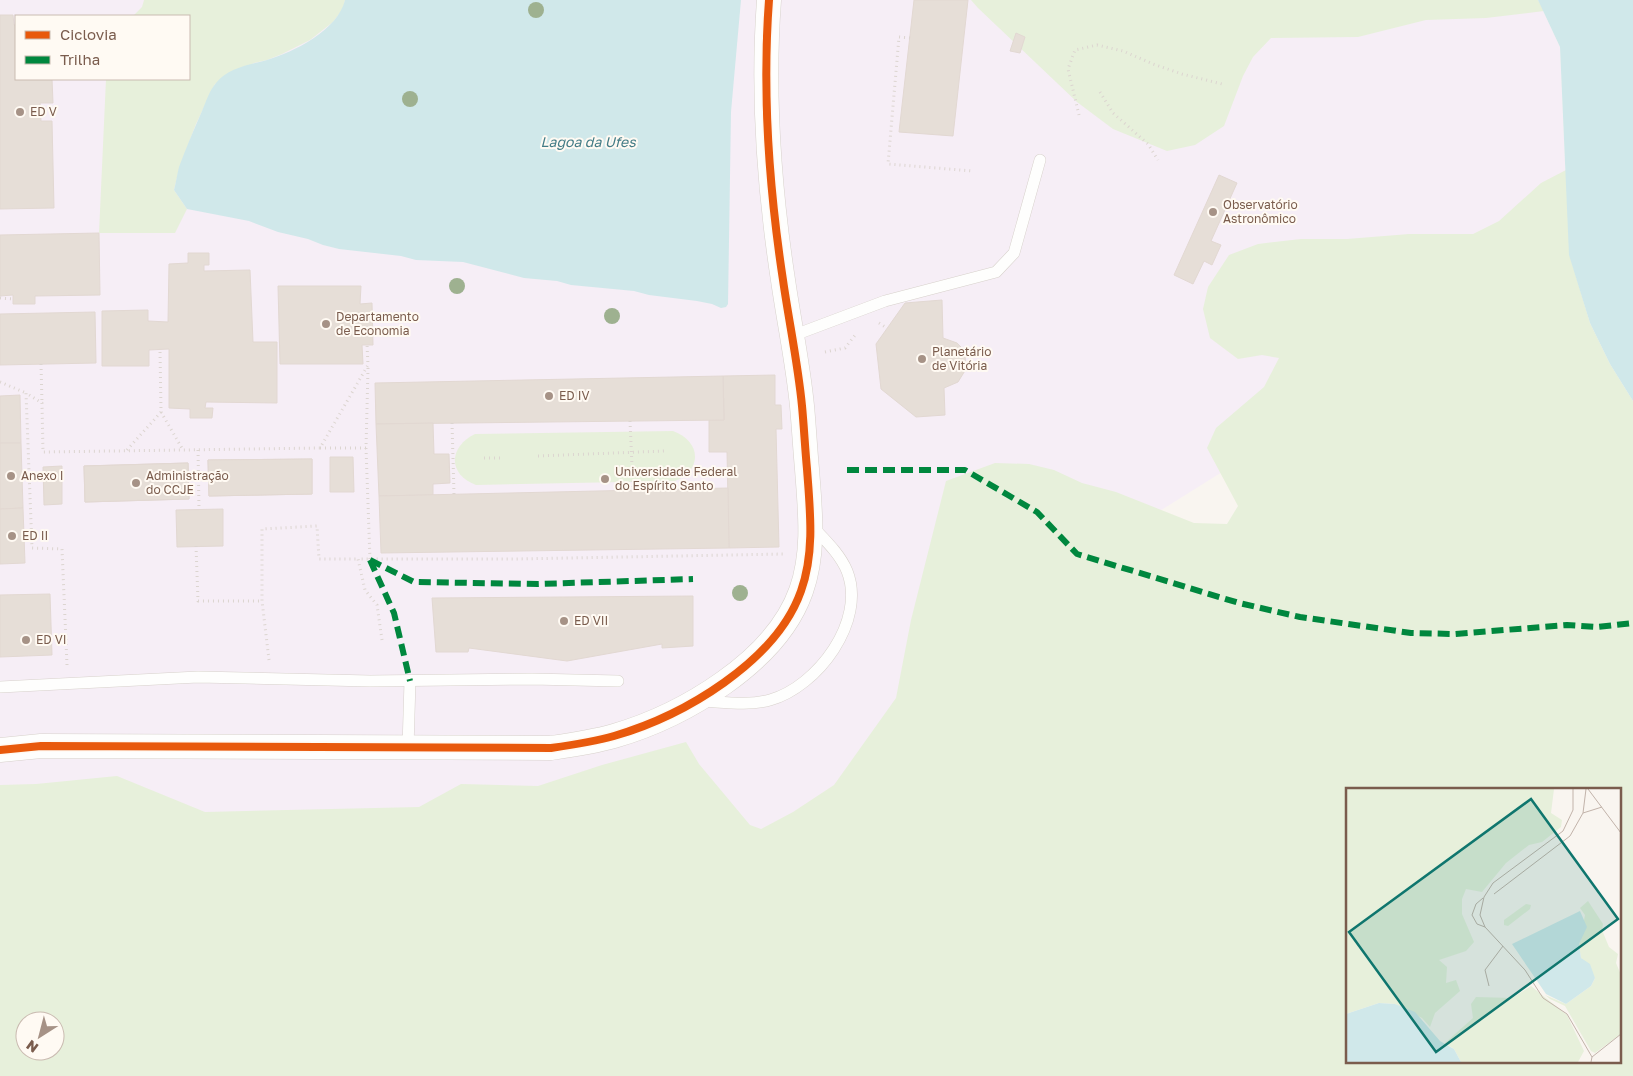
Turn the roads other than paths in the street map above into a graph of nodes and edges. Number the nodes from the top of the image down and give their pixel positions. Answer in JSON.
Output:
{"nodes":[{"id":1,"x":769,"y":0,"type":"edge"},
{"id":2,"x":1040,"y":160,"type":"dead end"},
{"id":3,"x":792,"y":336,"type":"junction"},
{"id":4,"x":811,"y":525,"type":"junction"},
{"id":5,"x":618,"y":680,"type":"dead end"},
{"id":6,"x":410,"y":681,"type":"junction"},
{"id":7,"x":0,"y":687,"type":"edge"},
{"id":8,"x":695,"y":701,"type":"junction"},
{"id":9,"x":408,"y":748,"type":"junction"},
{"id":10,"x":0,"y":750,"type":"edge"}],
"edges":[{"from":1,"to":3,"type":"street"},
{"from":2,"to":3,"type":"lane"},
{"from":3,"to":4,"type":"street"},
{"from":4,"to":8,"type":"street"},
{"from":4,"to":8,"type":"lane"},
{"from":5,"to":6,"type":"lane"},
{"from":6,"to":7,"type":"lane"},
{"from":6,"to":9,"type":"lane"},
{"from":8,"to":9,"type":"street"},
{"from":9,"to":10,"type":"street"}]}
